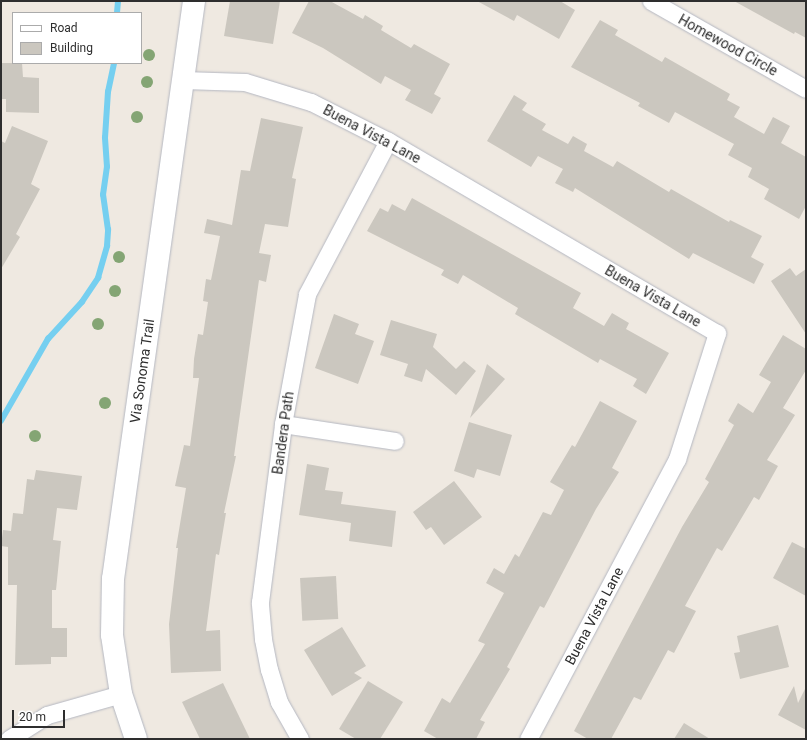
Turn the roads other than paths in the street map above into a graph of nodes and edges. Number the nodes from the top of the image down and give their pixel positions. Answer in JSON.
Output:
{"nodes":[{"id":1,"x":194,"y":1,"type":"edge"},
{"id":2,"x":651,"y":1,"type":"edge"},
{"id":3,"x":183,"y":80,"type":"junction"},
{"id":4,"x":806,"y":89,"type":"edge"},
{"id":5,"x":388,"y":140,"type":"junction"},
{"id":6,"x":283,"y":424,"type":"junction"},
{"id":7,"x":396,"y":441,"type":"dead end"},
{"id":8,"x":121,"y":694,"type":"junction"},
{"id":9,"x":9,"y":739,"type":"edge"},
{"id":10,"x":136,"y":739,"type":"edge"},
{"id":11,"x":300,"y":739,"type":"edge"},
{"id":12,"x":528,"y":739,"type":"edge"}],
"edges":[{"from":1,"to":3,"type":"street","name":"Via Sonoma Trail"},
{"from":2,"to":4,"type":"street","name":"Homewood Circle"},
{"from":3,"to":5,"type":"street","name":"Buena Vista Lane"},
{"from":3,"to":8,"type":"street","name":"Via Sonoma Trail"},
{"from":5,"to":6,"type":"street","name":"Bandera Path"},
{"from":5,"to":12,"type":"street","name":"Buena Vista Lane"},
{"from":6,"to":7,"type":"street"},
{"from":6,"to":11,"type":"street","name":"Bandera Path"},
{"from":8,"to":9,"type":"street"},
{"from":8,"to":10,"type":"street","name":"Via Sonoma Trail"}]}
